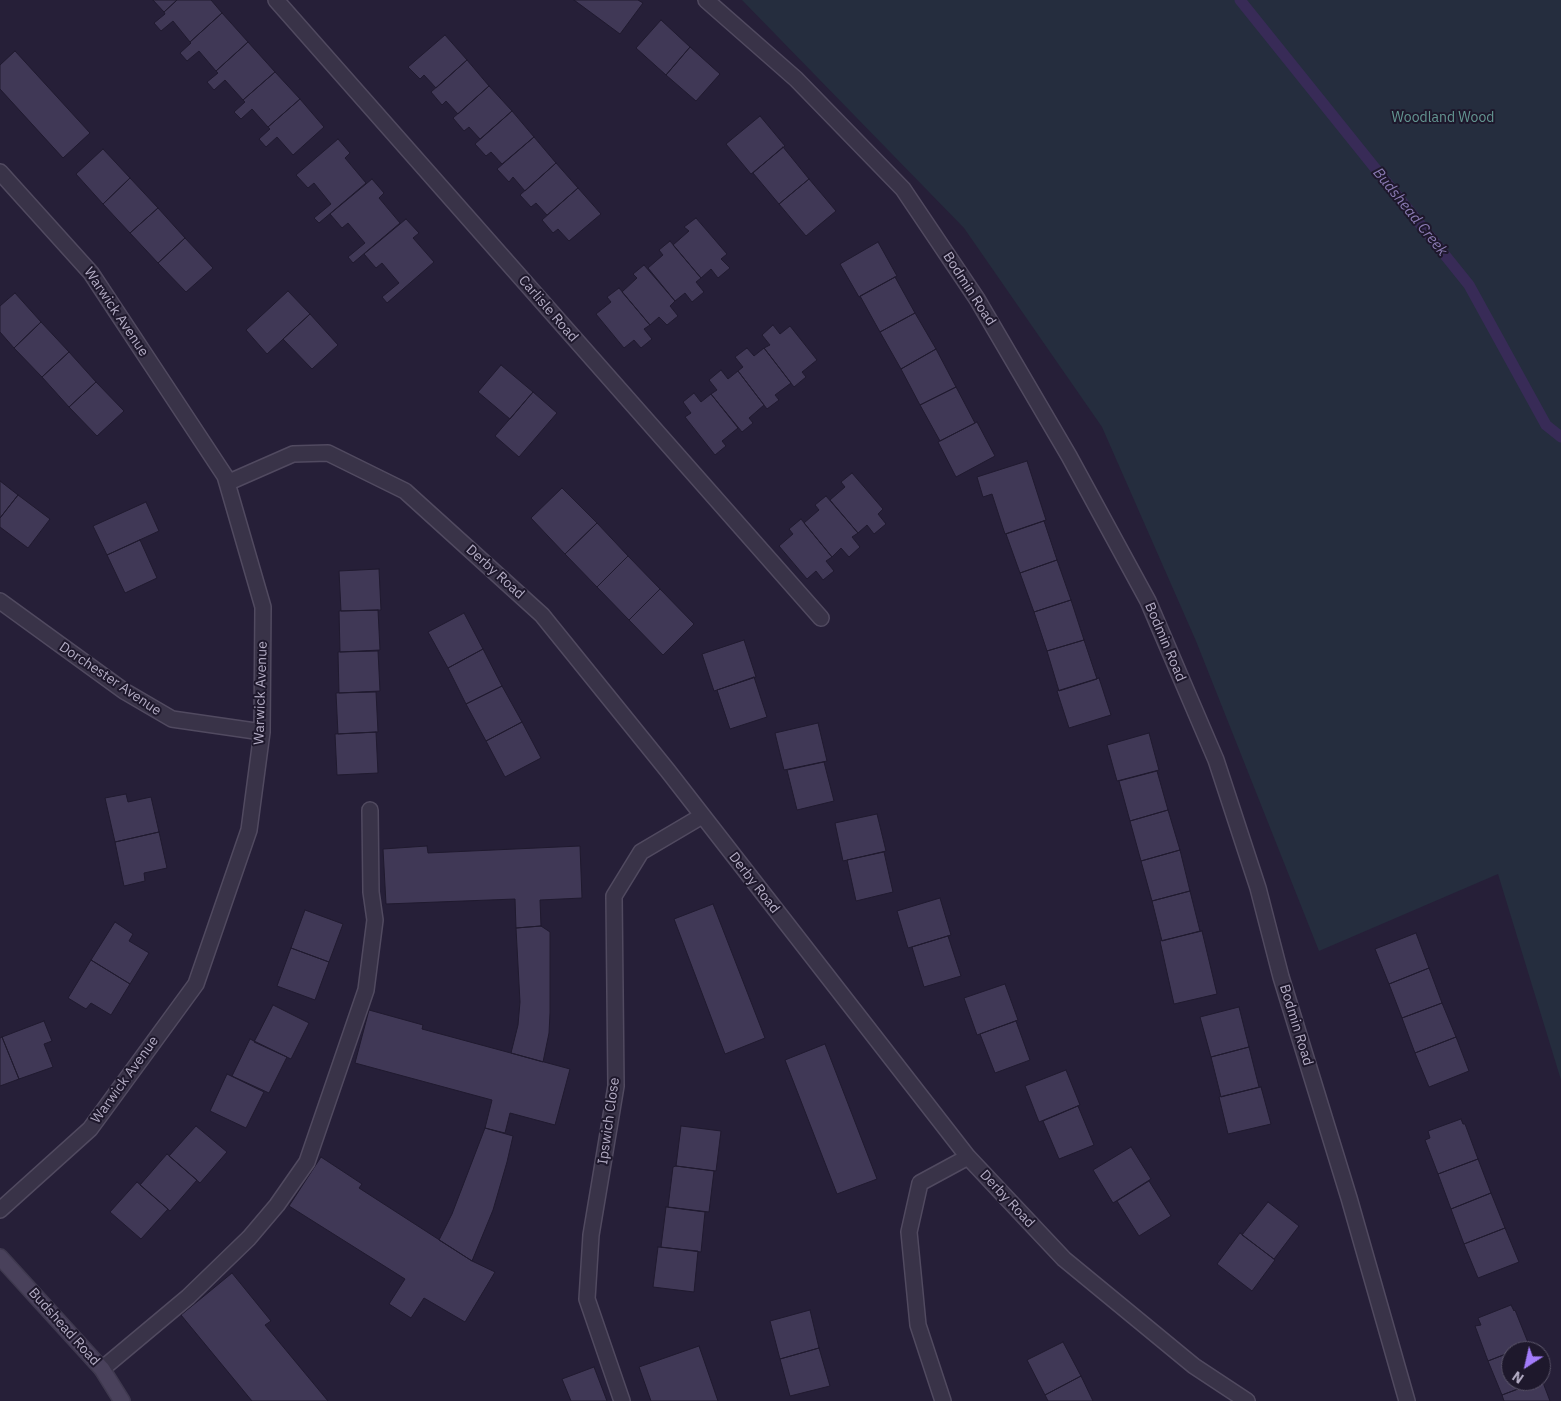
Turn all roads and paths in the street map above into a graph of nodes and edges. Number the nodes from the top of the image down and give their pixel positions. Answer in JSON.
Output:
{"nodes":[{"id":1,"x":276,"y":0,"type":"edge"},
{"id":2,"x":706,"y":0,"type":"edge"},
{"id":3,"x":0,"y":172,"type":"edge"},
{"id":4,"x":227,"y":483,"type":"junction"},
{"id":5,"x":0,"y":601,"type":"edge"},
{"id":6,"x":821,"y":618,"type":"dead end"},
{"id":7,"x":262,"y":732,"type":"junction"},
{"id":8,"x":370,"y":810,"type":"dead end"},
{"id":9,"x":702,"y":816,"type":"junction"},
{"id":10,"x":968,"y":1157,"type":"junction"},
{"id":11,"x":0,"y":1210,"type":"edge"},
{"id":12,"x":0,"y":1257,"type":"edge"},
{"id":13,"x":102,"y":1369,"type":"junction"},
{"id":14,"x":122,"y":1401,"type":"edge"},
{"id":15,"x":622,"y":1401,"type":"edge"},
{"id":16,"x":943,"y":1401,"type":"edge"},
{"id":17,"x":1247,"y":1401,"type":"edge"},
{"id":18,"x":1407,"y":1401,"type":"edge"}],
"edges":[{"from":1,"to":6,"type":"street","name":"Carlisle Road"},
{"from":2,"to":18,"type":"street","name":"Bodmin Road"},
{"from":3,"to":4,"type":"street","name":"Warwick Avenue"},
{"from":4,"to":7,"type":"street","name":"Warwick Avenue"},
{"from":4,"to":9,"type":"street","name":"Derby Road"},
{"from":5,"to":7,"type":"street","name":"Dorchester Avenue"},
{"from":7,"to":11,"type":"street","name":"Warwick Avenue"},
{"from":8,"to":13,"type":"street"},
{"from":9,"to":10,"type":"street","name":"Derby Road"},
{"from":9,"to":15,"type":"street","name":"Ipswich Close"},
{"from":10,"to":16,"type":"street"},
{"from":10,"to":17,"type":"street","name":"Derby Road"},
{"from":12,"to":13,"type":"street","name":"Budshead Road"},
{"from":13,"to":14,"type":"street","name":"Budshead Road"}]}
